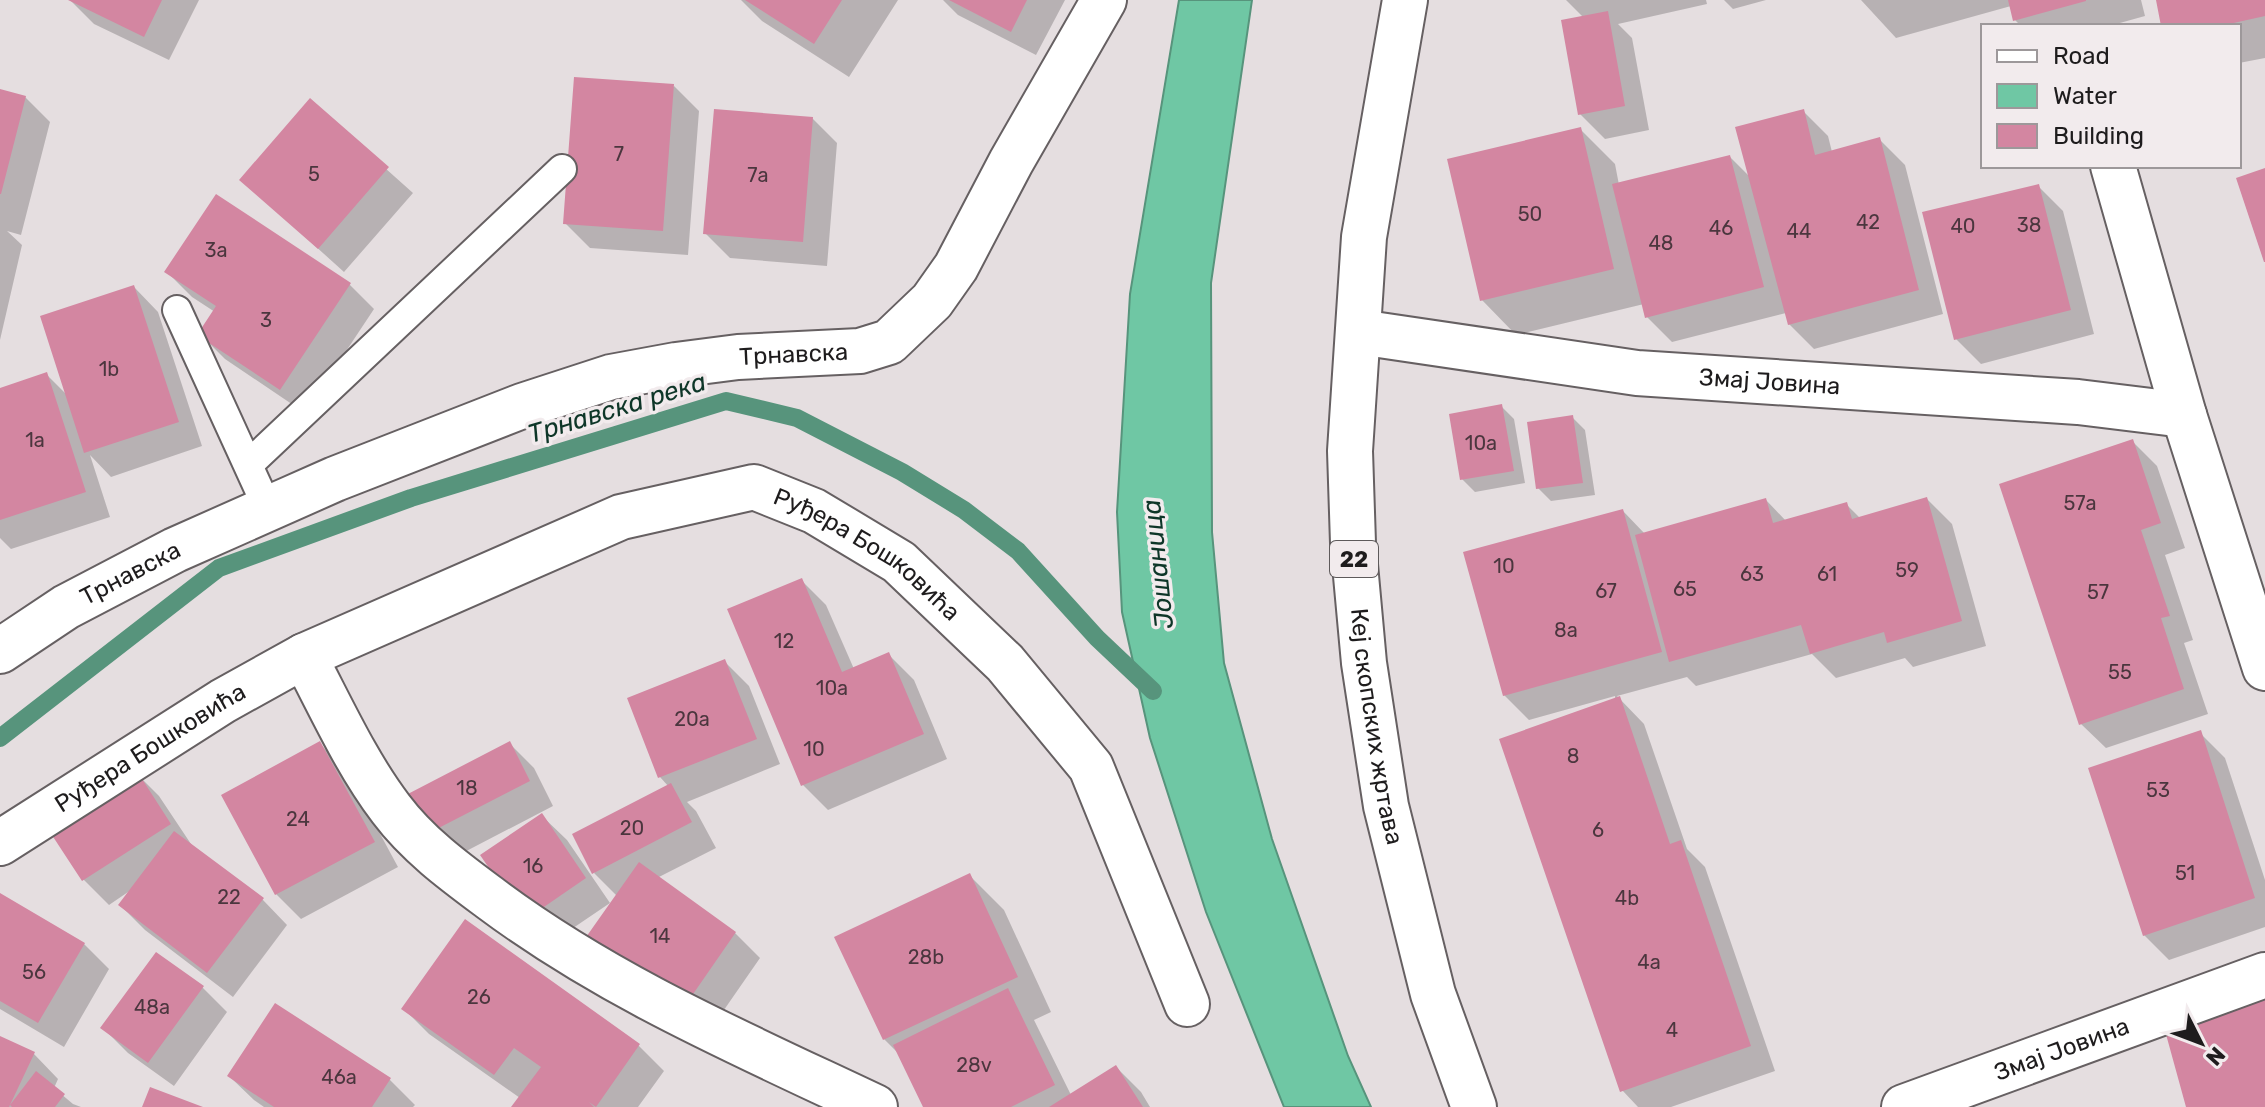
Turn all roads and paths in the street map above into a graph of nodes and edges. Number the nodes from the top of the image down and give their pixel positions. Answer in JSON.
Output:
{"nodes":[{"id":1,"x":1104,"y":0,"type":"edge"},
{"id":2,"x":1405,"y":0,"type":"edge"},
{"id":3,"x":2114,"y":168,"type":"edge"},
{"id":4,"x":562,"y":169,"type":"dead end"},
{"id":5,"x":177,"y":310,"type":"dead end"},
{"id":6,"x":1359,"y":332,"type":"junction"},
{"id":7,"x":2184,"y":415,"type":"junction"},
{"id":8,"x":248,"y":465,"type":"junction"},
{"id":9,"x":268,"y":509,"type":"junction"},
{"id":10,"x":0,"y":651,"type":"edge"},
{"id":11,"x":304,"y":656,"type":"junction"},
{"id":12,"x":2265,"y":668,"type":"edge"},
{"id":13,"x":0,"y":843,"type":"edge"},
{"id":14,"x":2265,"y":975,"type":"edge"},
{"id":15,"x":1187,"y":1004,"type":"dead end"},
{"id":16,"x":875,"y":1107,"type":"edge"},
{"id":17,"x":1474,"y":1107,"type":"edge"},
{"id":18,"x":1904,"y":1107,"type":"edge"}],
"edges":[{"from":1,"to":9,"type":"street","name":"Трнавска"},
{"from":2,"to":6,"type":"street","name":"Кеј скопских жртава","number":"22"},
{"from":3,"to":7,"type":"street"},
{"from":4,"to":8,"type":"lane"},
{"from":5,"to":8,"type":"lane"},
{"from":6,"to":7,"type":"street","name":"Змај Јовина"},
{"from":6,"to":17,"type":"street","name":"Кеј скопских жртава","number":"22"},
{"from":7,"to":12,"type":"street"},
{"from":8,"to":9,"type":"lane"},
{"from":9,"to":10,"type":"street","name":"Трнавска"},
{"from":11,"to":13,"type":"street","name":"Руђера Бошковића"},
{"from":11,"to":15,"type":"street","name":"Руђера Бошковића"},
{"from":11,"to":16,"type":"street"},
{"from":14,"to":18,"type":"street","name":"Змај Јовина"}]}
